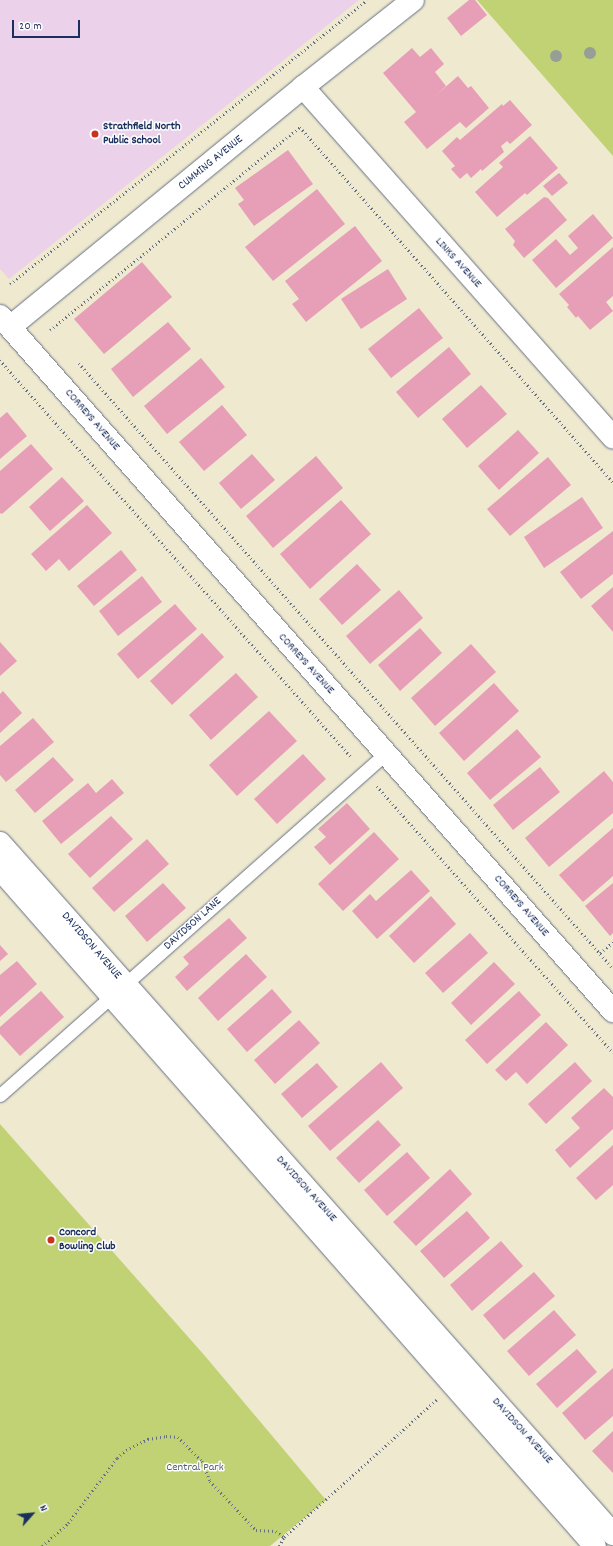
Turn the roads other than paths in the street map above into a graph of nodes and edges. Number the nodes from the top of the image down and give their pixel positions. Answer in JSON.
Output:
{"nodes":[{"id":1,"x":413,"y":0,"type":"edge"},
{"id":2,"x":303,"y":87,"type":"junction"},
{"id":3,"x":5,"y":321,"type":"edge"},
{"id":4,"x":613,"y":438,"type":"edge"},
{"id":5,"x":386,"y":753,"type":"junction"},
{"id":6,"x":0,"y":843,"type":"edge"},
{"id":7,"x":0,"y":869,"type":"edge"},
{"id":8,"x":118,"y":990,"type":"junction"},
{"id":9,"x":613,"y":1011,"type":"edge"},
{"id":10,"x":0,"y":1095,"type":"edge"},
{"id":11,"x":613,"y":1534,"type":"edge"},
{"id":12,"x":595,"y":1546,"type":"edge"}],
"edges":[{"from":1,"to":2,"type":"street","name":"CUMMING AVENUE"},
{"from":2,"to":3,"type":"street","name":"CUMMING AVENUE"},
{"from":2,"to":4,"type":"street","name":"LINKS AVENUE"},
{"from":3,"to":5,"type":"street","name":"CORREYS AVENUE"},
{"from":5,"to":8,"type":"lane","name":"DAVIDSON LANE"},
{"from":5,"to":9,"type":"street","name":"CORREYS AVENUE"},
{"from":6,"to":8,"type":"street","name":"DAVIDSON AVENUE"},
{"from":7,"to":8,"type":"street","name":"DAVIDSON AVENUE"},
{"from":8,"to":10,"type":"lane","name":"DAVIDSON LANE"},
{"from":8,"to":11,"type":"street","name":"DAVIDSON AVENUE"},
{"from":8,"to":12,"type":"street","name":"DAVIDSON AVENUE"}]}
